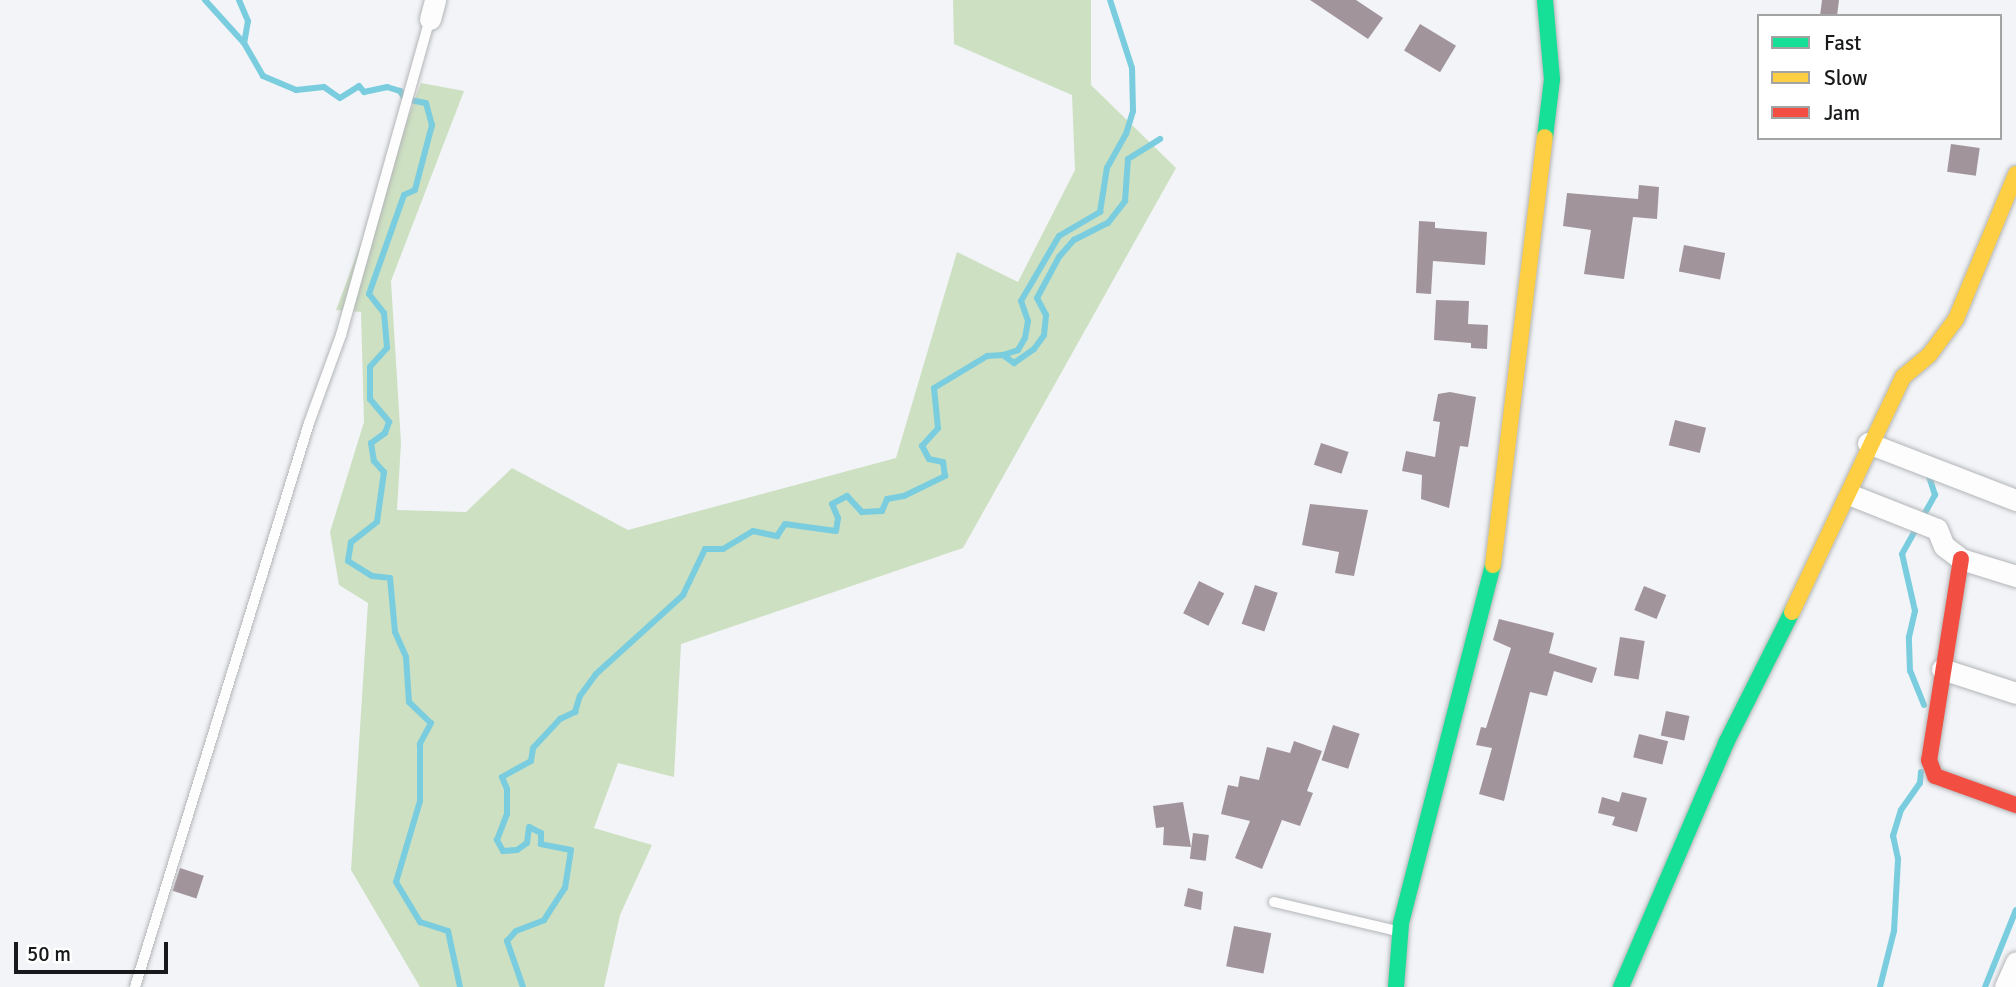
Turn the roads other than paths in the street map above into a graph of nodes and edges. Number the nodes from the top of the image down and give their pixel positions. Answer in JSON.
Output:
{"nodes":[{"id":1,"x":1545,"y":0,"type":"edge"},
{"id":2,"x":432,"y":9,"type":"edge"},
{"id":3,"x":2016,"y":174,"type":"edge"},
{"id":4,"x":1868,"y":443,"type":"junction"},
{"id":5,"x":1851,"y":495,"type":"junction"},
{"id":6,"x":2016,"y":500,"type":"edge"},
{"id":7,"x":1961,"y":559,"type":"junction"},
{"id":8,"x":2016,"y":576,"type":"edge"},
{"id":9,"x":1942,"y":669,"type":"junction"},
{"id":10,"x":2016,"y":693,"type":"edge"},
{"id":11,"x":2016,"y":805,"type":"edge"},
{"id":12,"x":1274,"y":902,"type":"dead end"},
{"id":13,"x":1400,"y":932,"type":"junction"},
{"id":14,"x":2016,"y":962,"type":"edge"},
{"id":15,"x":135,"y":987,"type":"edge"},
{"id":16,"x":1396,"y":987,"type":"edge"},
{"id":17,"x":1621,"y":987,"type":"edge"},
{"id":18,"x":2005,"y":987,"type":"edge"}],
"edges":[{"from":1,"to":13,"type":"street"},
{"from":2,"to":15,"type":"lane"},
{"from":3,"to":4,"type":"street"},
{"from":4,"to":5,"type":"street"},
{"from":4,"to":6,"type":"street"},
{"from":5,"to":7,"type":"street"},
{"from":5,"to":17,"type":"street"},
{"from":7,"to":8,"type":"street"},
{"from":7,"to":9,"type":"street"},
{"from":9,"to":10,"type":"street"},
{"from":9,"to":11,"type":"street"},
{"from":12,"to":13,"type":"lane"},
{"from":13,"to":16,"type":"street"},
{"from":14,"to":18,"type":"street"}]}
